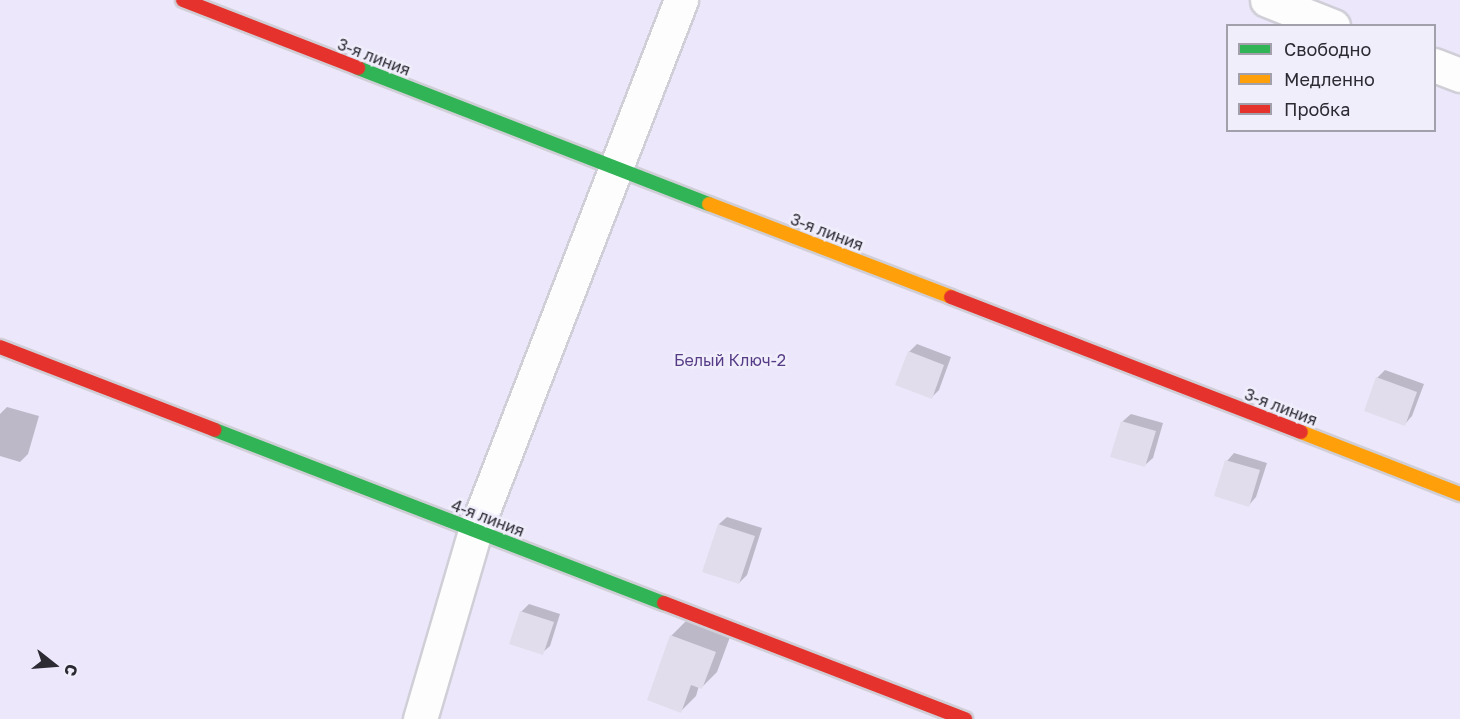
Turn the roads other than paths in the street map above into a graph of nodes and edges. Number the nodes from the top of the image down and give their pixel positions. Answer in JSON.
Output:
{"nodes":[{"id":1,"x":183,"y":0,"type":"edge"},
{"id":2,"x":681,"y":0,"type":"edge"},
{"id":3,"x":1267,"y":0,"type":"edge"},
{"id":4,"x":1328,"y":24,"type":"edge"},
{"id":5,"x":1436,"y":66,"type":"edge"},
{"id":6,"x":1460,"y":75,"type":"edge"},
{"id":7,"x":616,"y":168,"type":"junction"},
{"id":8,"x":0,"y":347,"type":"edge"},
{"id":9,"x":1460,"y":494,"type":"edge"},
{"id":10,"x":475,"y":531,"type":"junction"},
{"id":11,"x":420,"y":719,"type":"edge"},
{"id":12,"x":965,"y":719,"type":"edge"}],
"edges":[{"from":1,"to":7,"type":"street","name":"3-я линия"},
{"from":2,"to":7,"type":"street"},
{"from":3,"to":4,"type":"street"},
{"from":5,"to":6,"type":"street"},
{"from":7,"to":9,"type":"street","name":"3-я линия"},
{"from":7,"to":10,"type":"street"},
{"from":8,"to":10,"type":"street","name":"4-я линия"},
{"from":10,"to":11,"type":"street"},
{"from":10,"to":12,"type":"street","name":"4-я линия"}]}
